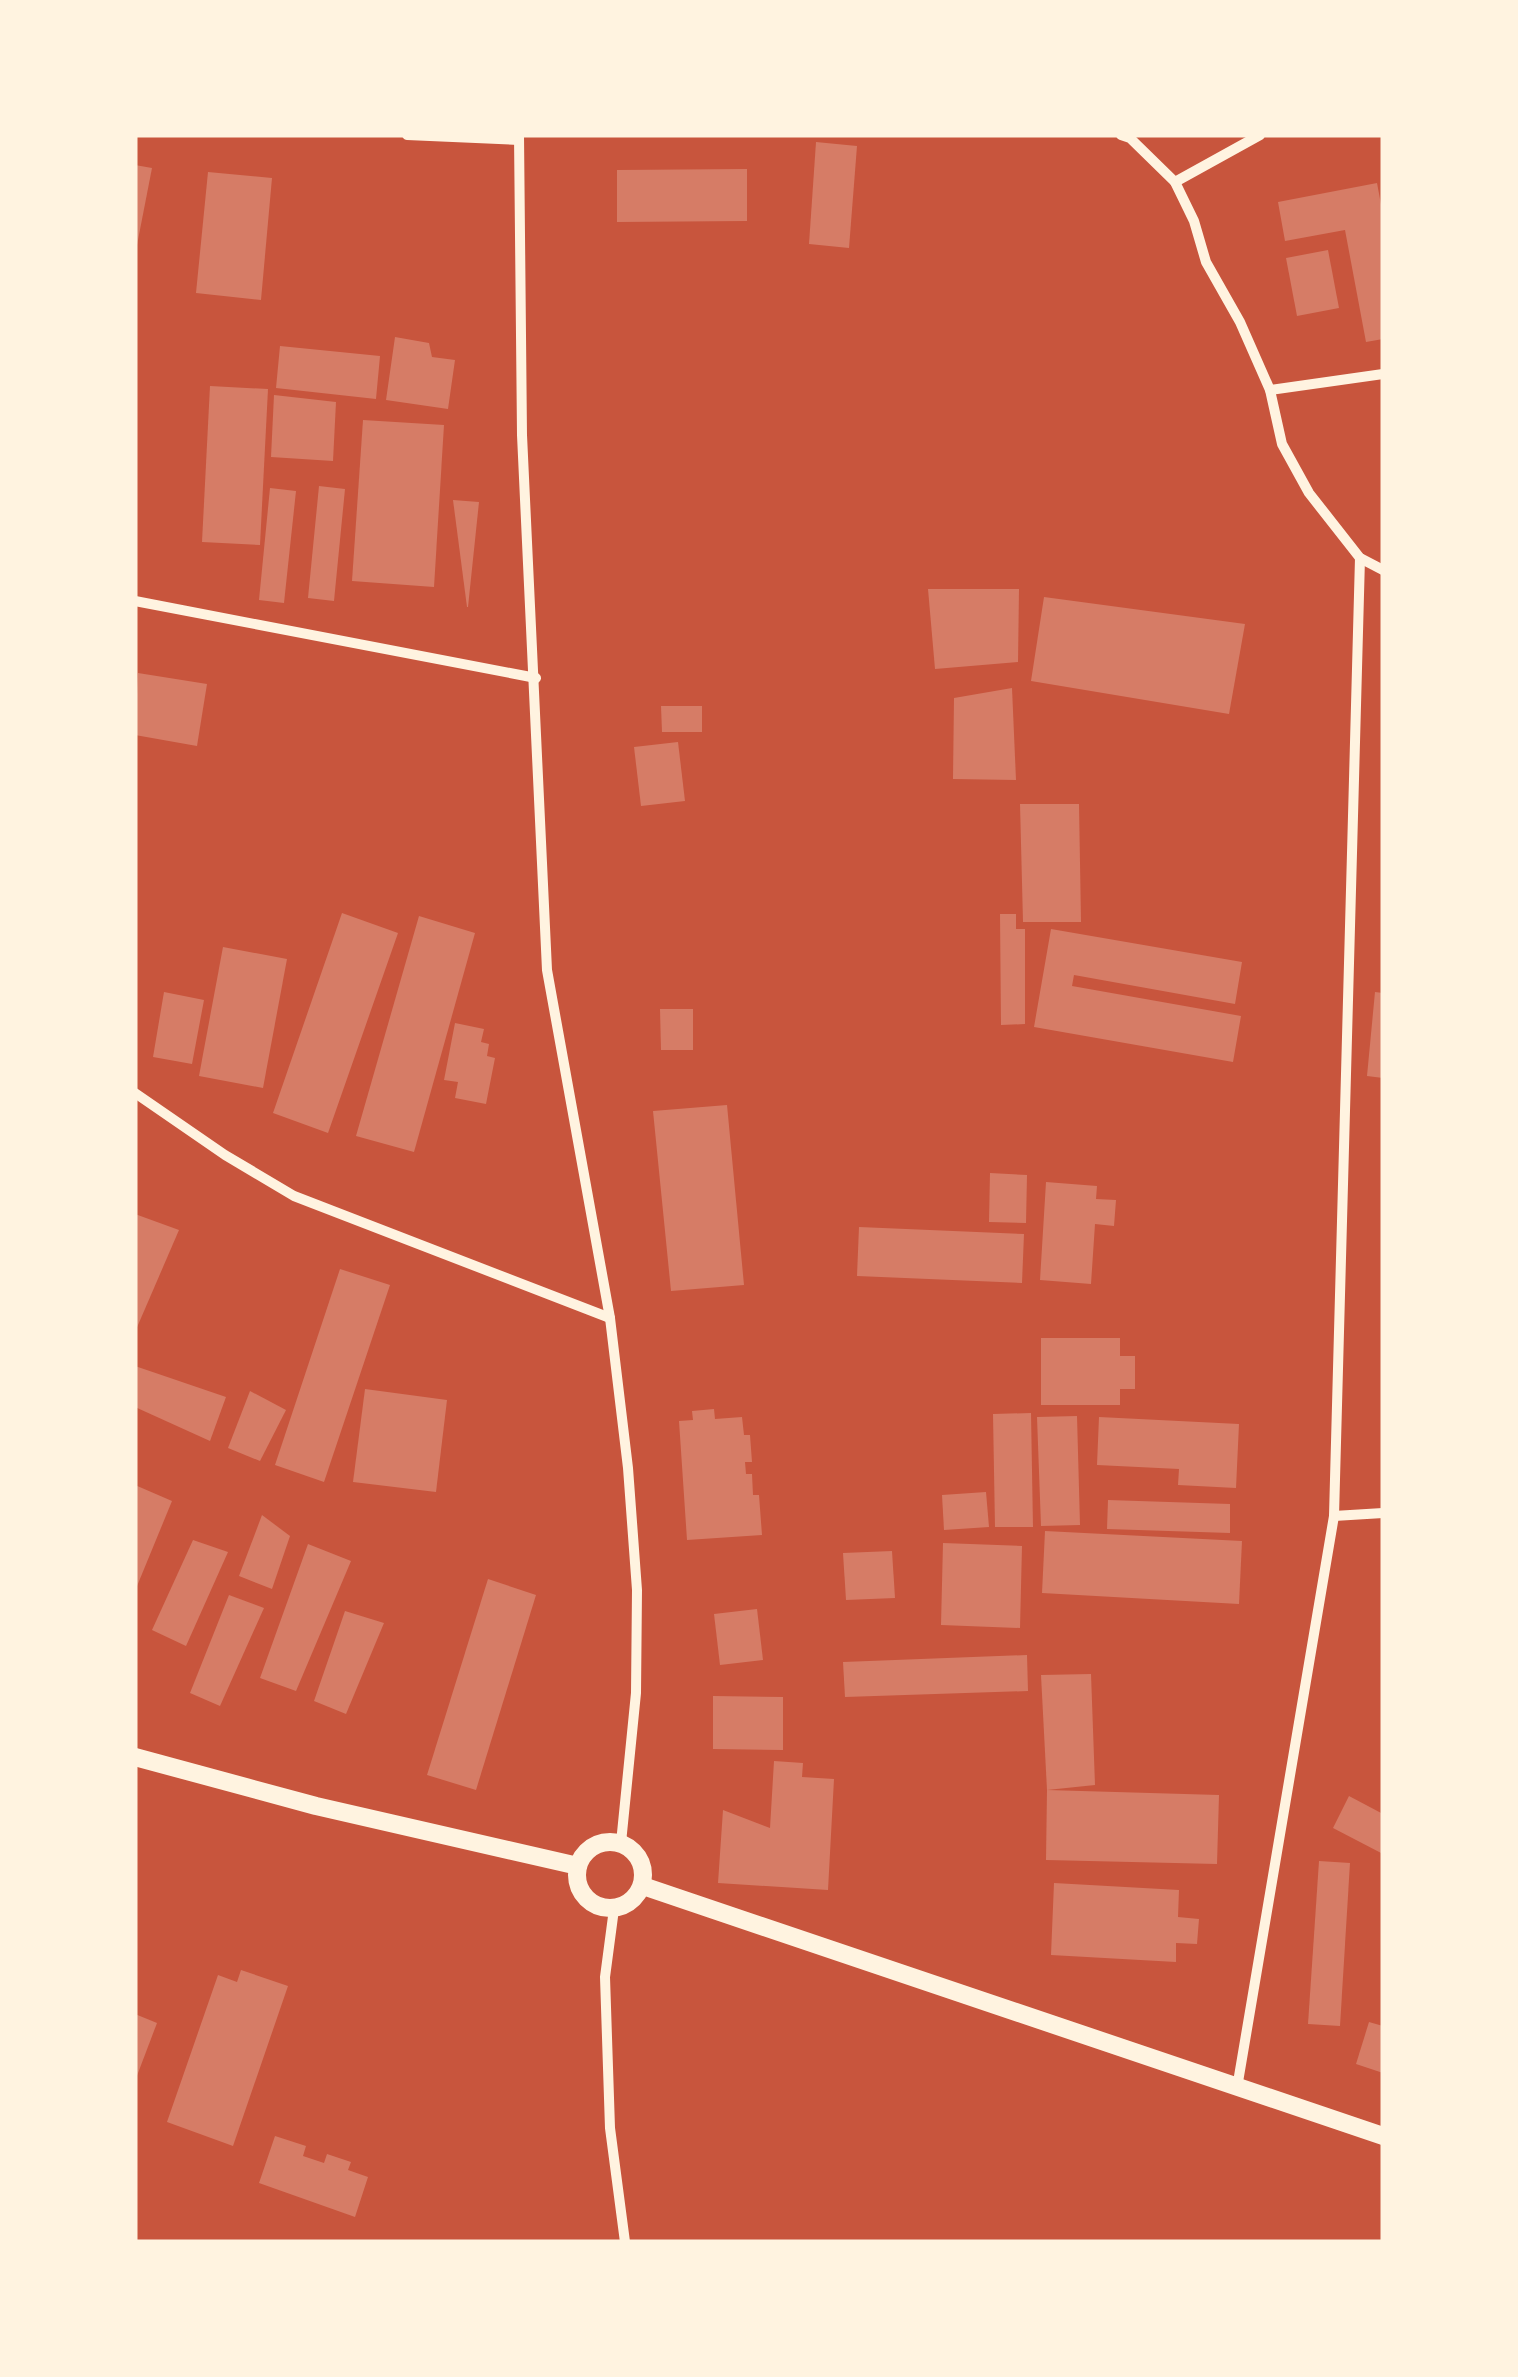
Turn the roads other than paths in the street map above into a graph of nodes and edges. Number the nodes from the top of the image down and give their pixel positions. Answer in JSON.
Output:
{"nodes":[{"id":1,"x":407,"y":135,"type":"edge"},
{"id":2,"x":1121,"y":135,"type":"edge"},
{"id":3,"x":1260,"y":135,"type":"edge"},
{"id":4,"x":519,"y":137,"type":"edge"},
{"id":5,"x":1175,"y":182,"type":"junction"},
{"id":6,"x":1383,"y":374,"type":"edge"},
{"id":7,"x":1270,"y":390,"type":"junction"},
{"id":8,"x":1360,"y":558,"type":"junction"},
{"id":9,"x":1383,"y":570,"type":"edge"},
{"id":10,"x":135,"y":601,"type":"edge"},
{"id":11,"x":536,"y":678,"type":"junction"},
{"id":12,"x":135,"y":1093,"type":"edge"},
{"id":13,"x":610,"y":1318,"type":"junction"},
{"id":14,"x":1383,"y":1513,"type":"edge"},
{"id":15,"x":1334,"y":1516,"type":"junction"},
{"id":16,"x":135,"y":1756,"type":"edge"},
{"id":17,"x":620,"y":1843,"type":"junction"},
{"id":18,"x":578,"y":1866,"type":"junction"},
{"id":19,"x":643,"y":1886,"type":"junction"},
{"id":20,"x":614,"y":1909,"type":"junction"},
{"id":21,"x":1237,"y":2088,"type":"junction"},
{"id":22,"x":1383,"y":2136,"type":"edge"},
{"id":23,"x":626,"y":2242,"type":"edge"}],
"edges":[{"from":1,"to":4,"type":"street"},
{"from":2,"to":5,"type":"street"},
{"from":3,"to":5,"type":"street"},
{"from":4,"to":11,"type":"street"},
{"from":5,"to":7,"type":"street"},
{"from":6,"to":7,"type":"street"},
{"from":7,"to":8,"type":"street"},
{"from":8,"to":9,"type":"street"},
{"from":8,"to":15,"type":"street"},
{"from":10,"to":11,"type":"street"},
{"from":11,"to":13,"type":"street"},
{"from":12,"to":13,"type":"street"},
{"from":13,"to":17,"type":"street"},
{"from":14,"to":15,"type":"street"},
{"from":15,"to":21,"type":"street"},
{"from":16,"to":18,"type":"street"},
{"from":17,"to":18,"type":"street"},
{"from":17,"to":19,"type":"street"},
{"from":18,"to":20,"type":"street"},
{"from":19,"to":20,"type":"street"},
{"from":19,"to":21,"type":"street"},
{"from":20,"to":23,"type":"street"},
{"from":21,"to":22,"type":"street"}]}
